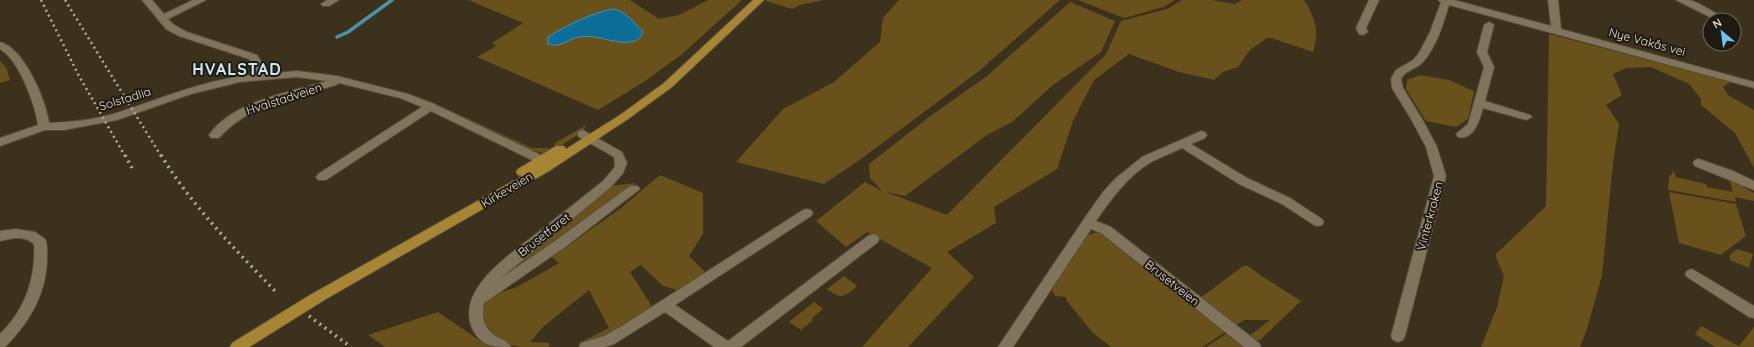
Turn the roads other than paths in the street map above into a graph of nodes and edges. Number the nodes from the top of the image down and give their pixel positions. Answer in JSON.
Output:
{"nodes":[{"id":1,"x":147,"y":0,"type":"edge"},
{"id":2,"x":201,"y":0,"type":"edge"},
{"id":3,"x":759,"y":0,"type":"edge"},
{"id":4,"x":1374,"y":0,"type":"edge"},
{"id":5,"x":1553,"y":0,"type":"edge"},
{"id":6,"x":1681,"y":0,"type":"edge"},
{"id":7,"x":1444,"y":1,"type":"edge"},
{"id":8,"x":1708,"y":12,"type":"edge"},
{"id":9,"x":162,"y":18,"type":"junction"},
{"id":10,"x":1489,"y":25,"type":"dead end"},
{"id":11,"x":1556,"y":31,"type":"junction"},
{"id":12,"x":1363,"y":32,"type":"dead end"},
{"id":13,"x":0,"y":45,"type":"edge"},
{"id":14,"x":258,"y":77,"type":"junction"},
{"id":15,"x":337,"y":79,"type":"junction"},
{"id":16,"x":1754,"y":85,"type":"edge"},
{"id":17,"x":1480,"y":103,"type":"junction"},
{"id":18,"x":430,"y":106,"type":"junction"},
{"id":19,"x":1526,"y":117,"type":"dead end"},
{"id":20,"x":44,"y":127,"type":"junction"},
{"id":21,"x":1200,"y":134,"type":"dead end"},
{"id":22,"x":1462,"y":134,"type":"dead end"},
{"id":23,"x":215,"y":135,"type":"dead end"},
{"id":24,"x":587,"y":137,"type":"junction"},
{"id":25,"x":0,"y":142,"type":"edge"},
{"id":26,"x":1182,"y":144,"type":"junction"},
{"id":27,"x":1699,"y":163,"type":"dead end"},
{"id":28,"x":540,"y":164,"type":"junction"},
{"id":29,"x":322,"y":177,"type":"dead end"},
{"id":30,"x":1754,"y":186,"type":"edge"},
{"id":31,"x":634,"y":189,"type":"dead end"},
{"id":32,"x":807,"y":213,"type":"dead end"},
{"id":33,"x":1088,"y":222,"type":"junction"},
{"id":34,"x":1318,"y":222,"type":"dead end"},
{"id":35,"x":0,"y":236,"type":"edge"},
{"id":36,"x":873,"y":239,"type":"dead end"},
{"id":37,"x":1692,"y":274,"type":"dead end"},
{"id":38,"x":477,"y":301,"type":"junction"},
{"id":39,"x":666,"y":306,"type":"junction"},
{"id":40,"x":1754,"y":312,"type":"edge"},
{"id":41,"x":1398,"y":336,"type":"dead end"},
{"id":42,"x":0,"y":343,"type":"edge"},
{"id":43,"x":237,"y":347,"type":"edge"},
{"id":44,"x":504,"y":347,"type":"edge"},
{"id":45,"x":586,"y":347,"type":"edge"},
{"id":46,"x":726,"y":347,"type":"edge"},
{"id":47,"x":731,"y":347,"type":"edge"},
{"id":48,"x":1005,"y":347,"type":"edge"},
{"id":49,"x":1254,"y":347,"type":"edge"}],
"edges":[{"from":1,"to":9,"type":"street"},
{"from":2,"to":9,"type":"street"},
{"from":3,"to":24,"type":"main road","name":"Kirkeveien"},
{"from":4,"to":12,"type":"street"},
{"from":5,"to":11,"type":"street"},
{"from":6,"to":8,"type":"street"},
{"from":7,"to":11,"type":"street","name":"Nye Vakås vei"},
{"from":7,"to":41,"type":"street","name":"Vinterkroken"},
{"from":9,"to":14,"type":"street"},
{"from":10,"to":17,"type":"street"},
{"from":11,"to":16,"type":"street","name":"Nye Vakås vei"},
{"from":13,"to":20,"type":"street"},
{"from":14,"to":15,"type":"street","name":"Hvalstadveien"},
{"from":14,"to":20,"type":"street","name":"Solstadlia"},
{"from":15,"to":18,"type":"street","name":"Hvalstadveien"},
{"from":15,"to":23,"type":"street","name":"Hvalstadveien"},
{"from":17,"to":19,"type":"street"},
{"from":17,"to":22,"type":"street"},
{"from":18,"to":28,"type":"street","name":"Hvalstadveien"},
{"from":18,"to":29,"type":"street"},
{"from":20,"to":25,"type":"street","name":"Solstadlia"},
{"from":21,"to":26,"type":"street"},
{"from":24,"to":28,"type":"main road","name":"Kirkeveien"},
{"from":24,"to":38,"type":"street","name":"Brusetfaret"},
{"from":26,"to":33,"type":"street"},
{"from":26,"to":34,"type":"street"},
{"from":27,"to":30,"type":"street"},
{"from":28,"to":43,"type":"main road","name":"Kirkeveien"},
{"from":31,"to":38,"type":"street"},
{"from":32,"to":39,"type":"street"},
{"from":33,"to":48,"type":"street"},
{"from":33,"to":49,"type":"street","name":"Brusetveien"},
{"from":35,"to":42,"type":"street"},
{"from":36,"to":47,"type":"street"},
{"from":37,"to":40,"type":"street"},
{"from":38,"to":44,"type":"street","name":"Brusetfaret"},
{"from":39,"to":45,"type":"street"},
{"from":39,"to":46,"type":"street"}]}
